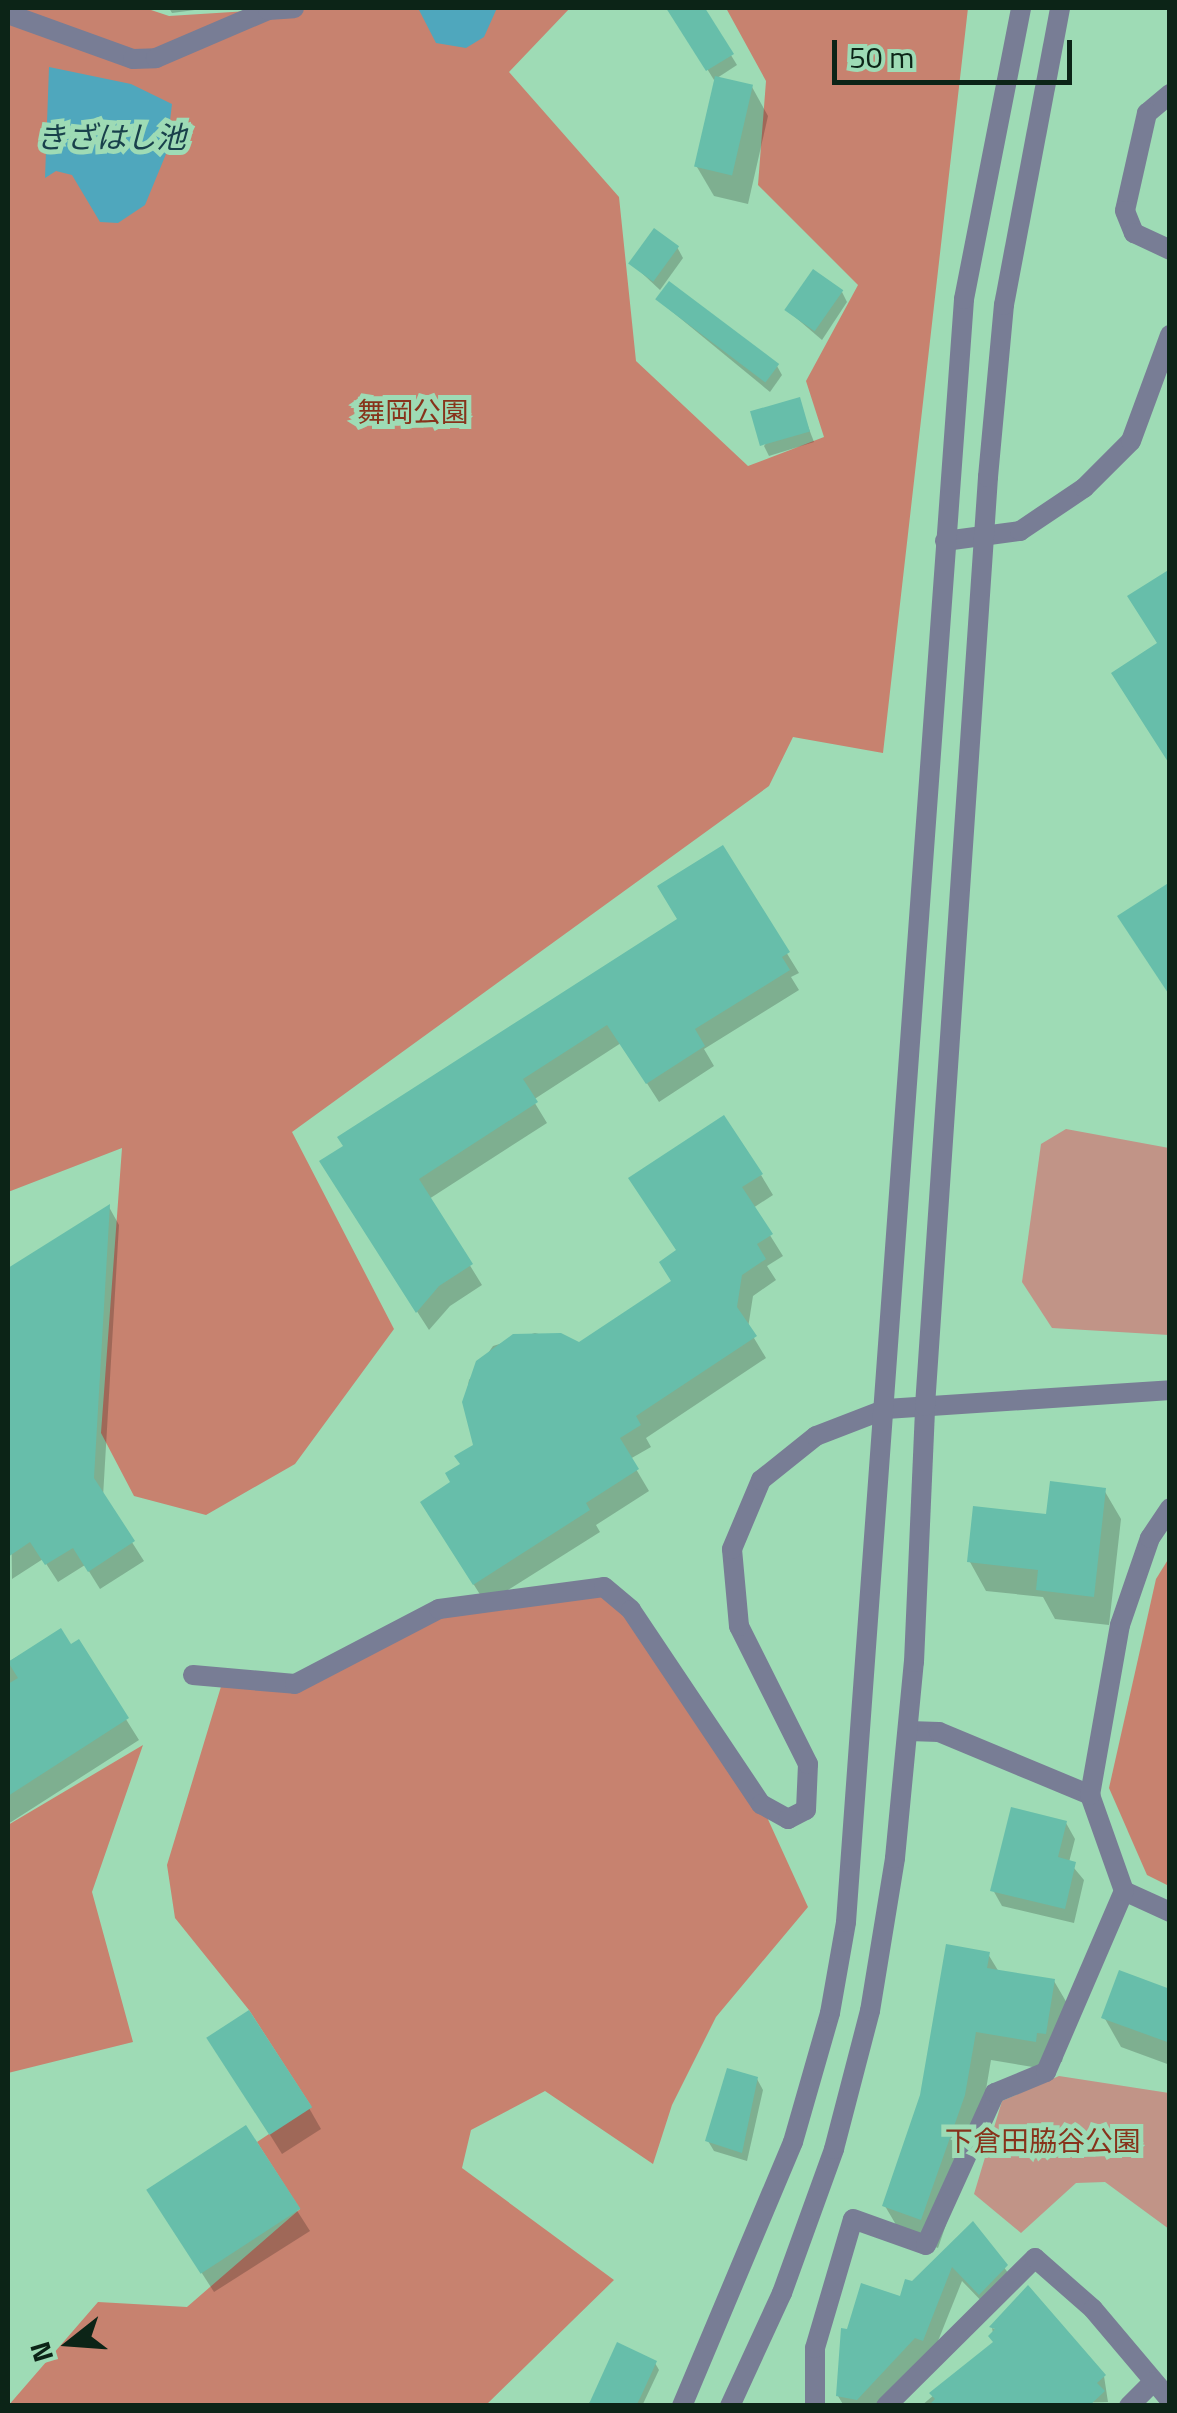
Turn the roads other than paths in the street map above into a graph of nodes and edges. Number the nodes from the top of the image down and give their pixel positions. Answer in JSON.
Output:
{"nodes":[{"id":1,"x":294,"y":8,"type":"edge"},
{"id":2,"x":1021,"y":8,"type":"edge"},
{"id":3,"x":1060,"y":8,"type":"edge"},
{"id":4,"x":8,"y":14,"type":"edge"},
{"id":5,"x":1170,"y":94,"type":"edge"},
{"id":6,"x":1170,"y":250,"type":"edge"},
{"id":7,"x":1170,"y":335,"type":"edge"},
{"id":8,"x":984,"y":539,"type":"junction"},
{"id":9,"x":945,"y":541,"type":"junction"},
{"id":10,"x":1170,"y":1390,"type":"edge"},
{"id":11,"x":925,"y":1406,"type":"junction"},
{"id":12,"x":886,"y":1409,"type":"junction"},
{"id":13,"x":1170,"y":1508,"type":"edge"},
{"id":14,"x":194,"y":1675,"type":"dead end"},
{"id":15,"x":909,"y":1731,"type":"junction"},
{"id":16,"x":1090,"y":1795,"type":"junction"},
{"id":17,"x":1124,"y":1891,"type":"junction"},
{"id":18,"x":1170,"y":1912,"type":"edge"},
{"id":19,"x":1154,"y":2382,"type":"junction"},
{"id":20,"x":1170,"y":2400,"type":"edge"},
{"id":21,"x":682,"y":2406,"type":"edge"},
{"id":22,"x":730,"y":2406,"type":"edge"},
{"id":23,"x":815,"y":2406,"type":"edge"},
{"id":24,"x":886,"y":2406,"type":"edge"},
{"id":25,"x":1129,"y":2406,"type":"edge"}],
"edges":[{"from":1,"to":4,"type":"street"},
{"from":2,"to":9,"type":"street"},
{"from":3,"to":8,"type":"street"},
{"from":5,"to":6,"type":"street"},
{"from":7,"to":8,"type":"street"},
{"from":8,"to":9,"type":"street"},
{"from":8,"to":11,"type":"street"},
{"from":9,"to":12,"type":"street"},
{"from":10,"to":11,"type":"street"},
{"from":11,"to":12,"type":"street"},
{"from":11,"to":15,"type":"street"},
{"from":12,"to":14,"type":"street"},
{"from":12,"to":21,"type":"street"},
{"from":13,"to":16,"type":"street"},
{"from":15,"to":16,"type":"street"},
{"from":15,"to":22,"type":"street"},
{"from":16,"to":17,"type":"street"},
{"from":17,"to":18,"type":"street"},
{"from":17,"to":23,"type":"street"},
{"from":19,"to":20,"type":"street"},
{"from":19,"to":24,"type":"street"},
{"from":19,"to":25,"type":"street"}]}
